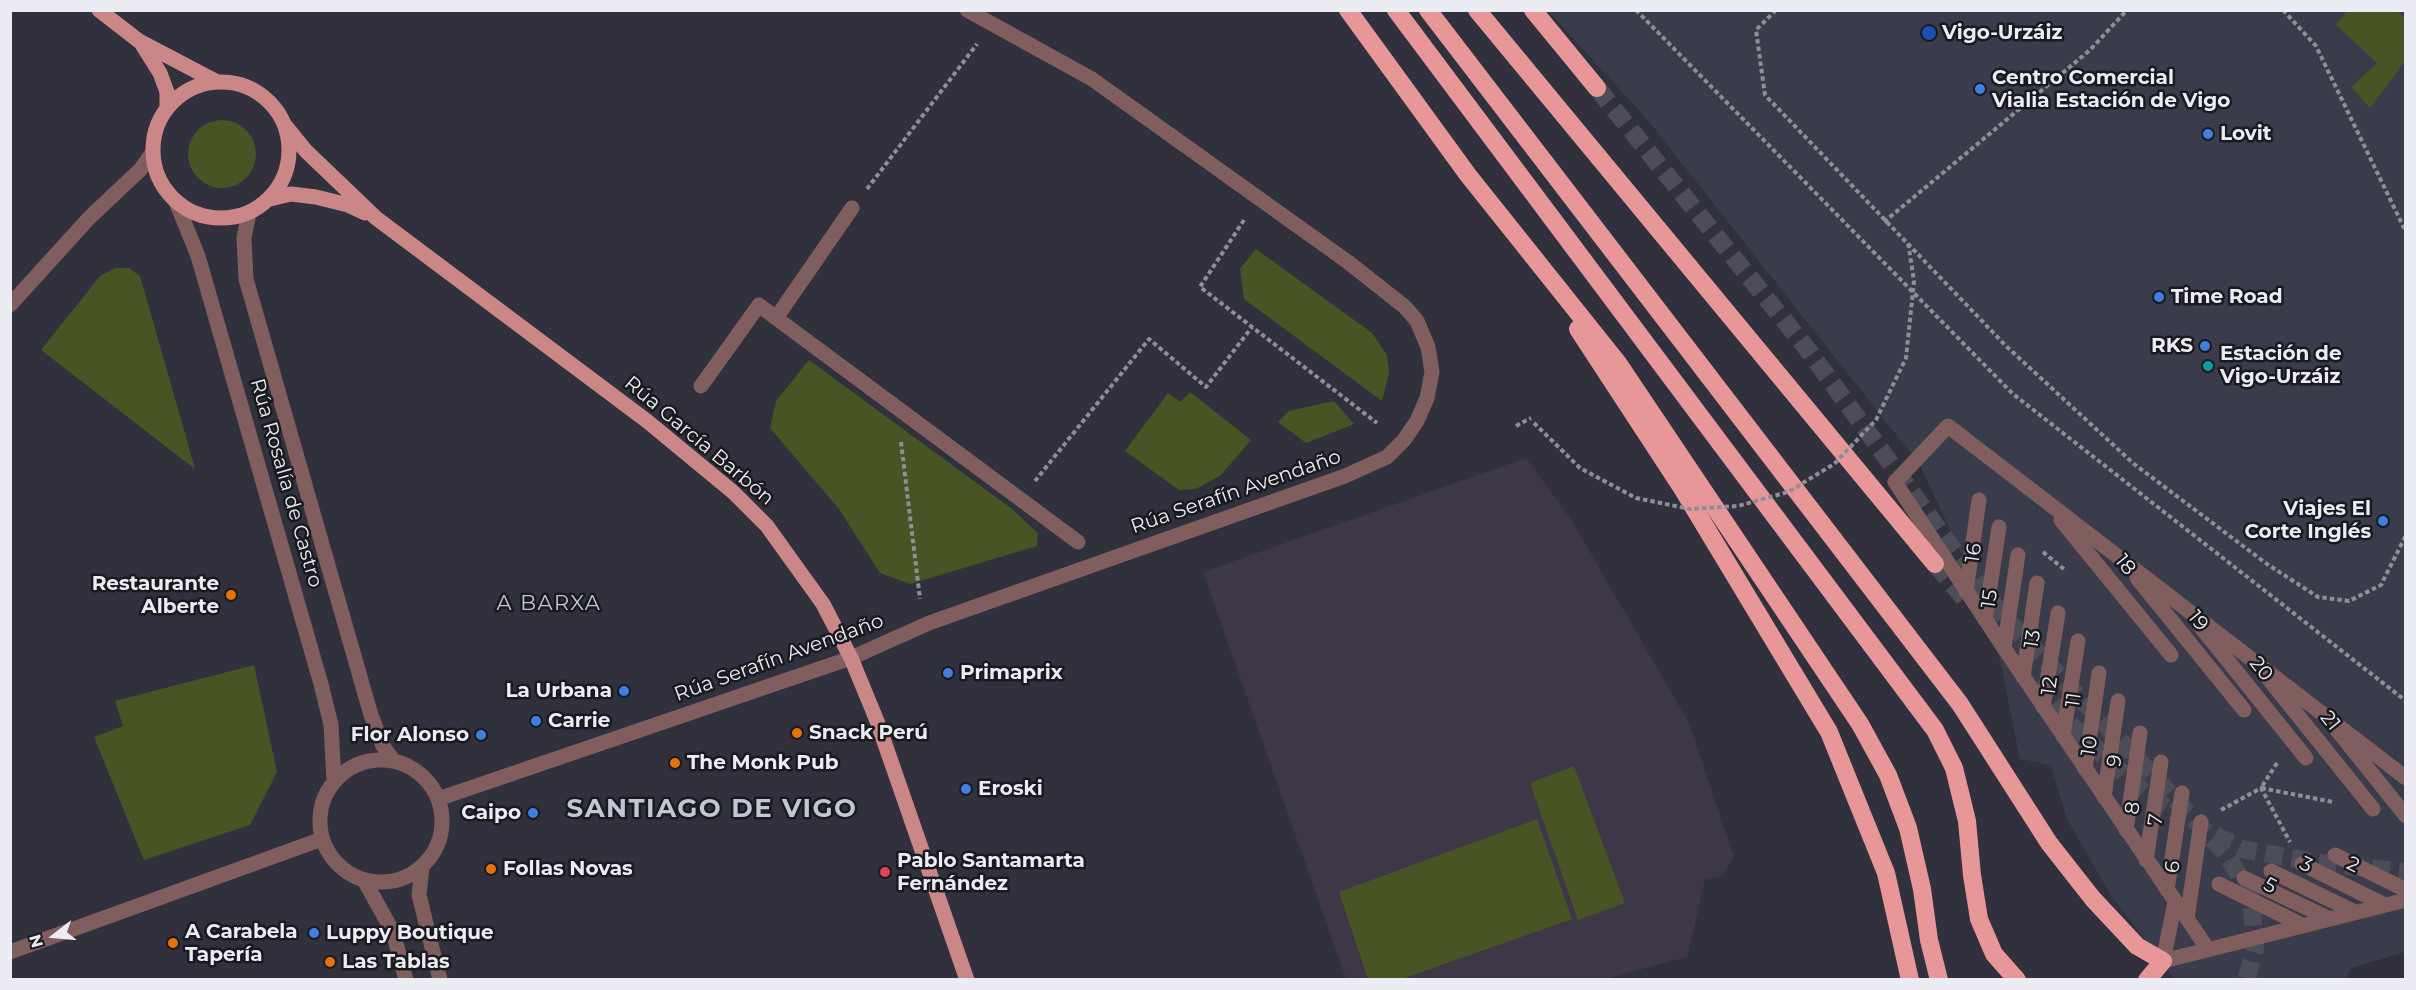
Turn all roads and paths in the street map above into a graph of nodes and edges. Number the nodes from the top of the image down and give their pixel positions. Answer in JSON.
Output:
{"nodes":[{"id":1,"x":99,"y":10,"type":"edge"},
{"id":2,"x":967,"y":10,"type":"edge"},
{"id":3,"x":1348,"y":10,"type":"edge"},
{"id":4,"x":1396,"y":10,"type":"edge"},
{"id":5,"x":1428,"y":10,"type":"edge"},
{"id":6,"x":1477,"y":10,"type":"edge"},
{"id":7,"x":1533,"y":10,"type":"edge"},
{"id":8,"x":1636,"y":10,"type":"edge"},
{"id":9,"x":1776,"y":10,"type":"edge"},
{"id":10,"x":2127,"y":10,"type":"edge"},
{"id":11,"x":2283,"y":10,"type":"edge"},
{"id":12,"x":139,"y":41,"type":"junction"},
{"id":13,"x":978,"y":43,"type":"dead end"},
{"id":14,"x":217,"y":82,"type":"junction"},
{"id":15,"x":1597,"y":88,"type":"tunnel mouth"},
{"id":16,"x":167,"y":108,"type":"junction"},
{"id":17,"x":284,"y":124,"type":"junction"},
{"id":18,"x":152,"y":153,"type":"junction"},
{"id":19,"x":270,"y":199,"type":"junction"},
{"id":20,"x":176,"y":202,"type":"junction"},
{"id":21,"x":852,"y":208,"type":"joint"},
{"id":22,"x":249,"y":213,"type":"junction"},
{"id":23,"x":376,"y":218,"type":"junction"},
{"id":24,"x":1244,"y":220,"type":"dead end"},
{"id":25,"x":1884,"y":222,"type":"junction"},
{"id":26,"x":1514,"y":232,"type":"junction"},
{"id":27,"x":2406,"y":232,"type":"edge"},
{"id":28,"x":1908,"y":242,"type":"junction"},
{"id":29,"x":10,"y":305,"type":"edge"},
{"id":30,"x":776,"y":318,"type":"junction"},
{"id":31,"x":1252,"y":327,"type":"junction"},
{"id":32,"x":701,"y":386,"type":"dead end"},
{"id":33,"x":1531,"y":418,"type":"dead end"},
{"id":34,"x":1377,"y":423,"type":"dead end"},
{"id":35,"x":1534,"y":423,"type":"dead end"},
{"id":36,"x":1516,"y":426,"type":"dead end"},
{"id":37,"x":901,"y":437,"type":"dead end"},
{"id":38,"x":1020,"y":499,"type":"junction"},
{"id":39,"x":1979,"y":500,"type":"dead end"},
{"id":40,"x":2046,"y":501,"type":"junction"},
{"id":41,"x":1998,"y":527,"type":"dead end"},
{"id":42,"x":2406,"y":535,"type":"edge"},
{"id":43,"x":1078,"y":542,"type":"dead end"},
{"id":44,"x":2018,"y":555,"type":"dead end"},
{"id":45,"x":2120,"y":557,"type":"junction"},
{"id":46,"x":1935,"y":564,"type":"tunnel mouth"},
{"id":47,"x":2037,"y":583,"type":"dead end"},
{"id":48,"x":1966,"y":592,"type":"junction"},
{"id":49,"x":920,"y":599,"type":"dead end"},
{"id":50,"x":2185,"y":607,"type":"junction"},
{"id":51,"x":2058,"y":613,"type":"dead end"},
{"id":52,"x":1985,"y":620,"type":"junction"},
{"id":53,"x":2078,"y":642,"type":"dead end"},
{"id":54,"x":2004,"y":648,"type":"junction"},
{"id":55,"x":2170,"y":655,"type":"dead end"},
{"id":56,"x":851,"y":658,"type":"junction"},
{"id":57,"x":2253,"y":660,"type":"junction"},
{"id":58,"x":2099,"y":674,"type":"dead end"},
{"id":59,"x":2023,"y":677,"type":"junction"},
{"id":60,"x":2406,"y":700,"type":"edge"},
{"id":61,"x":2118,"y":701,"type":"dead end"},
{"id":62,"x":2043,"y":707,"type":"junction"},
{"id":63,"x":2244,"y":711,"type":"dead end"},
{"id":64,"x":2322,"y":712,"type":"junction"},
{"id":65,"x":2140,"y":733,"type":"dead end"},
{"id":66,"x":2063,"y":736,"type":"junction"},
{"id":67,"x":2281,"y":757,"type":"dead end"},
{"id":68,"x":2306,"y":758,"type":"dead end"},
{"id":69,"x":393,"y":760,"type":"junction"},
{"id":70,"x":2160,"y":762,"type":"dead end"},
{"id":71,"x":2085,"y":769,"type":"junction"},
{"id":72,"x":2406,"y":778,"type":"edge"},
{"id":73,"x":334,"y":781,"type":"junction"},
{"id":74,"x":2261,"y":788,"type":"junction"},
{"id":75,"x":2182,"y":793,"type":"dead end"},
{"id":76,"x":2104,"y":797,"type":"junction"},
{"id":77,"x":438,"y":799,"type":"junction"},
{"id":78,"x":2334,"y":802,"type":"dead end"},
{"id":79,"x":2373,"y":809,"type":"dead end"},
{"id":80,"x":2406,"y":816,"type":"edge"},
{"id":81,"x":2201,"y":822,"type":"joint"},
{"id":82,"x":2126,"y":830,"type":"junction"},
{"id":83,"x":322,"y":839,"type":"junction"},
{"id":84,"x":2335,"y":855,"type":"dead end"},
{"id":85,"x":2146,"y":860,"type":"junction"},
{"id":86,"x":2302,"y":864,"type":"joint"},
{"id":87,"x":422,"y":868,"type":"junction"},
{"id":88,"x":2271,"y":871,"type":"dead end"},
{"id":89,"x":2244,"y":878,"type":"dead end"},
{"id":90,"x":364,"y":880,"type":"junction"},
{"id":91,"x":2219,"y":884,"type":"dead end"},
{"id":92,"x":2406,"y":890,"type":"edge"},
{"id":93,"x":2171,"y":896,"type":"junction"},
{"id":94,"x":2406,"y":900,"type":"edge"},
{"id":95,"x":2385,"y":905,"type":"junction"},
{"id":96,"x":2355,"y":912,"type":"junction"},
{"id":97,"x":2328,"y":918,"type":"junction"},
{"id":98,"x":2187,"y":919,"type":"junction"},
{"id":99,"x":2302,"y":925,"type":"junction"},
{"id":100,"x":2207,"y":948,"type":"junction"},
{"id":101,"x":10,"y":952,"type":"edge"},
{"id":102,"x":2163,"y":961,"type":"junction"},
{"id":103,"x":406,"y":980,"type":"edge"},
{"id":104,"x":440,"y":980,"type":"edge"},
{"id":105,"x":967,"y":980,"type":"edge"},
{"id":106,"x":1910,"y":980,"type":"edge"},
{"id":107,"x":1939,"y":980,"type":"edge"},
{"id":108,"x":2017,"y":980,"type":"edge"},
{"id":109,"x":2147,"y":980,"type":"edge"}],
"edges":[{"from":1,"to":12,"type":"main road"},
{"from":2,"to":56,"type":"street","name":"Rúa Serafín Avendaño"},
{"from":3,"to":26,"type":"highway"},
{"from":4,"to":108,"type":"highway"},
{"from":5,"to":102,"type":"highway"},
{"from":6,"to":46,"type":"highway"},
{"from":7,"to":15,"type":"highway"},
{"from":8,"to":60,"type":"path"},
{"from":9,"to":25,"type":"path"},
{"from":10,"to":25,"type":"path"},
{"from":11,"to":27,"type":"path"},
{"from":12,"to":14,"type":"main road"},
{"from":12,"to":16,"type":"main road"},
{"from":13,"to":21,"type":"path"},
{"from":14,"to":16,"type":"main road"},
{"from":14,"to":17,"type":"main road"},
{"from":16,"to":18,"type":"main road"},
{"from":17,"to":19,"type":"main road"},
{"from":17,"to":23,"type":"main road","name":"Rúa García Barbón"},
{"from":18,"to":20,"type":"main road"},
{"from":18,"to":29,"type":"street"},
{"from":19,"to":22,"type":"main road"},
{"from":19,"to":23,"type":"main road","name":"Rúa García Barbón"},
{"from":20,"to":22,"type":"main road"},
{"from":20,"to":73,"type":"street","name":"Rúa Rosalía de Castro"},
{"from":21,"to":30,"type":"street"},
{"from":22,"to":69,"type":"street","name":"Rúa Rosalía de Castro"},
{"from":23,"to":56,"type":"main road","name":"Rúa García Barbón"},
{"from":24,"to":31,"type":"path"},
{"from":25,"to":28,"type":"path"},
{"from":26,"to":106,"type":"highway"},
{"from":26,"to":107,"type":"highway"},
{"from":28,"to":35,"type":"path","bridge":true},
{"from":28,"to":42,"type":"path"},
{"from":30,"to":32,"type":"street"},
{"from":30,"to":38,"type":"street"},
{"from":31,"to":34,"type":"path"},
{"from":31,"to":38,"type":"path"},
{"from":33,"to":36,"type":"path"},
{"from":37,"to":49,"type":"path"},
{"from":38,"to":43,"type":"street"},
{"from":39,"to":48,"type":"street"},
{"from":40,"to":45,"type":"street"},
{"from":40,"to":48,"type":"street"},
{"from":40,"to":55,"type":"street","name":"18"},
{"from":41,"to":52,"type":"street","name":"16"},
{"from":44,"to":54,"type":"street","name":"15"},
{"from":45,"to":50,"type":"street"},
{"from":45,"to":63,"type":"street","name":"19"},
{"from":47,"to":59,"type":"street"},
{"from":48,"to":52,"type":"street"},
{"from":50,"to":57,"type":"street"},
{"from":50,"to":68,"type":"street","name":"20"},
{"from":51,"to":62,"type":"street","name":"13"},
{"from":52,"to":54,"type":"street"},
{"from":53,"to":66,"type":"street","name":"12"},
{"from":54,"to":59,"type":"street"},
{"from":56,"to":77,"type":"street","name":"Rúa Serafín Avendaño"},
{"from":56,"to":105,"type":"main road","name":"Rúa García Barbón"},
{"from":57,"to":64,"type":"street"},
{"from":57,"to":79,"type":"street","name":"21"},
{"from":58,"to":71,"type":"street","name":"11"},
{"from":59,"to":62,"type":"street"},
{"from":61,"to":76,"type":"street","name":"10"},
{"from":62,"to":66,"type":"street"},
{"from":64,"to":72,"type":"street"},
{"from":64,"to":80,"type":"street"},
{"from":65,"to":82,"type":"street","name":"9"},
{"from":66,"to":71,"type":"street"},
{"from":67,"to":74,"type":"path"},
{"from":69,"to":73,"type":"street"},
{"from":69,"to":77,"type":"street"},
{"from":70,"to":85,"type":"street","name":"8"},
{"from":71,"to":76,"type":"street"},
{"from":73,"to":83,"type":"street"},
{"from":74,"to":78,"type":"path"},
{"from":74,"to":81,"type":"path"},
{"from":74,"to":86,"type":"path"},
{"from":75,"to":93,"type":"street","name":"7"},
{"from":76,"to":82,"type":"street"},
{"from":77,"to":87,"type":"street"},
{"from":81,"to":98,"type":"street","name":"6"},
{"from":82,"to":85,"type":"street"},
{"from":83,"to":90,"type":"street"},
{"from":83,"to":101,"type":"street"},
{"from":84,"to":92,"type":"street"},
{"from":85,"to":93,"type":"street"},
{"from":86,"to":95,"type":"street","name":"2"},
{"from":87,"to":90,"type":"street"},
{"from":87,"to":104,"type":"street"},
{"from":88,"to":96,"type":"street","name":"3"},
{"from":89,"to":97,"type":"street"},
{"from":90,"to":103,"type":"street"},
{"from":91,"to":99,"type":"street","name":"5"},
{"from":93,"to":98,"type":"street"},
{"from":93,"to":102,"type":"street","name":"7"},
{"from":94,"to":95,"type":"street"},
{"from":95,"to":96,"type":"street"},
{"from":96,"to":97,"type":"street"},
{"from":97,"to":99,"type":"street"},
{"from":98,"to":100,"type":"street"},
{"from":99,"to":100,"type":"street"},
{"from":100,"to":102,"type":"street"},
{"from":102,"to":109,"type":"highway"}]}
